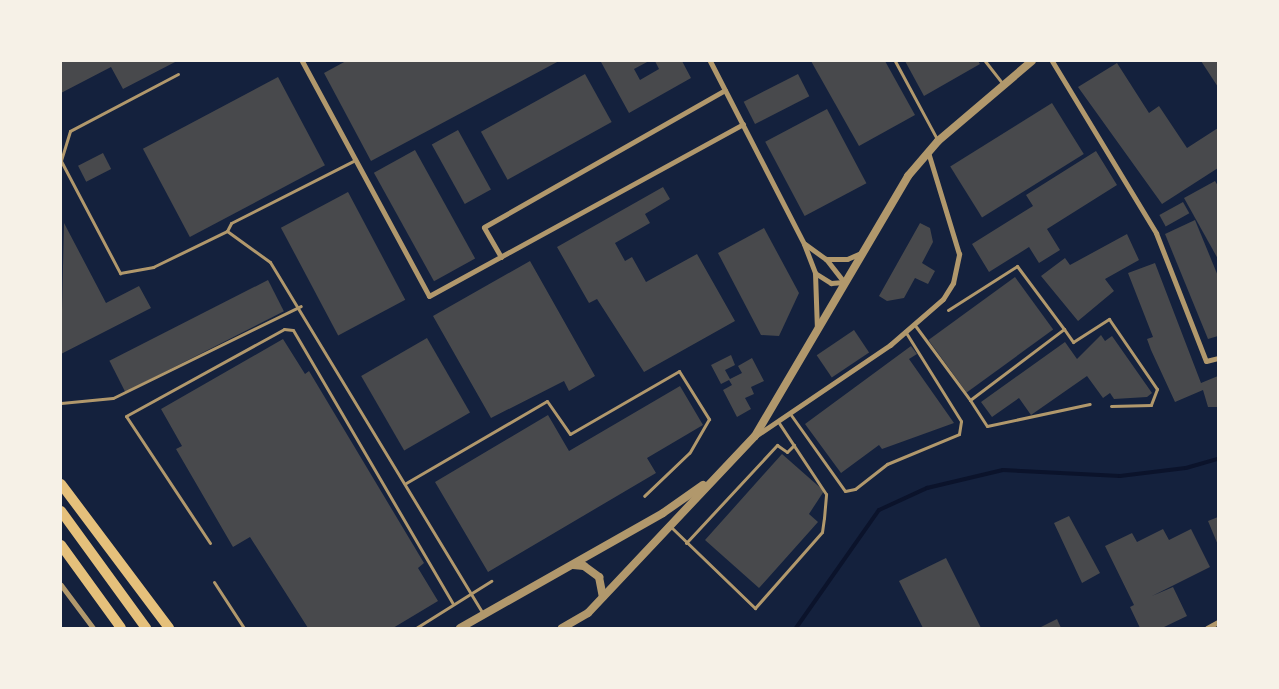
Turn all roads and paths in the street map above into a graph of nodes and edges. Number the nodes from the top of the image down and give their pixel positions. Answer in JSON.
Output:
{"nodes":[{"id":1,"x":302,"y":61,"type":"edge"},
{"id":2,"x":710,"y":61,"type":"edge"},
{"id":3,"x":894,"y":61,"type":"edge"},
{"id":4,"x":985,"y":61,"type":"edge"},
{"id":5,"x":1032,"y":61,"type":"edge"},
{"id":6,"x":1052,"y":61,"type":"edge"},
{"id":7,"x":178,"y":74,"type":"dead end"},
{"id":8,"x":1003,"y":85,"type":"junction"},
{"id":9,"x":725,"y":90,"type":"junction"},
{"id":10,"x":743,"y":124,"type":"junction"},
{"id":11,"x":938,"y":141,"type":"junction"},
{"id":12,"x":928,"y":152,"type":"junction"},
{"id":13,"x":355,"y":160,"type":"junction"},
{"id":14,"x":227,"y":231,"type":"junction"},
{"id":15,"x":804,"y":244,"type":"junction"},
{"id":16,"x":861,"y":253,"type":"junction"},
{"id":17,"x":501,"y":257,"type":"junction"},
{"id":18,"x":826,"y":259,"type":"junction"},
{"id":19,"x":815,"y":273,"type":"junction"},
{"id":20,"x":844,"y":282,"type":"junction"},
{"id":21,"x":301,"y":306,"type":"junction"},
{"id":22,"x":948,"y":310,"type":"dead end"},
{"id":23,"x":913,"y":323,"type":"junction"},
{"id":24,"x":817,"y":329,"type":"junction"},
{"id":25,"x":1064,"y":329,"type":"junction"},
{"id":26,"x":905,"y":331,"type":"junction"},
{"id":27,"x":1218,"y":358,"type":"edge"},
{"id":28,"x":970,"y":400,"type":"junction"},
{"id":29,"x":61,"y":403,"type":"edge"},
{"id":30,"x":1090,"y":404,"type":"dead end"},
{"id":31,"x":1111,"y":406,"type":"dead end"},
{"id":32,"x":791,"y":415,"type":"junction"},
{"id":33,"x":778,"y":423,"type":"junction"},
{"id":34,"x":755,"y":436,"type":"junction"},
{"id":35,"x":794,"y":445,"type":"junction"},
{"id":36,"x":713,"y":478,"type":"junction"},
{"id":37,"x":406,"y":483,"type":"junction"},
{"id":38,"x":61,"y":484,"type":"edge"},
{"id":39,"x":644,"y":496,"type":"dead end"},
{"id":40,"x":61,"y":511,"type":"edge"},
{"id":41,"x":671,"y":527,"type":"junction"},
{"id":42,"x":210,"y":543,"type":"dead end"},
{"id":43,"x":686,"y":543,"type":"junction"},
{"id":44,"x":61,"y":545,"type":"edge"},
{"id":45,"x":572,"y":565,"type":"junction"},
{"id":46,"x":491,"y":581,"type":"dead end"},
{"id":47,"x":214,"y":582,"type":"dead end"},
{"id":48,"x":61,"y":585,"type":"edge"},
{"id":49,"x":471,"y":593,"type":"junction"},
{"id":50,"x":603,"y":597,"type":"junction"},
{"id":51,"x":453,"y":604,"type":"junction"},
{"id":52,"x":484,"y":615,"type":"junction"},
{"id":53,"x":1218,"y":622,"type":"edge"},
{"id":54,"x":93,"y":628,"type":"edge"},
{"id":55,"x":121,"y":628,"type":"edge"},
{"id":56,"x":146,"y":628,"type":"edge"},
{"id":57,"x":169,"y":628,"type":"edge"},
{"id":58,"x":244,"y":628,"type":"edge"},
{"id":59,"x":416,"y":628,"type":"edge"},
{"id":60,"x":460,"y":628,"type":"edge"},
{"id":61,"x":562,"y":628,"type":"edge"},
{"id":62,"x":1207,"y":628,"type":"edge"}],
"edges":[{"from":1,"to":13,"type":"street"},
{"from":2,"to":9,"type":"street"},
{"from":3,"to":11,"type":"lane"},
{"from":4,"to":8,"type":"lane"},
{"from":5,"to":8,"type":"street"},
{"from":6,"to":27,"type":"street"},
{"from":7,"to":14,"type":"lane"},
{"from":8,"to":11,"type":"street"},
{"from":9,"to":10,"type":"street"},
{"from":9,"to":17,"type":"street"},
{"from":10,"to":15,"type":"street"},
{"from":10,"to":17,"type":"street"},
{"from":11,"to":12,"type":"street"},
{"from":12,"to":16,"type":"street"},
{"from":12,"to":23,"type":"street"},
{"from":13,"to":14,"type":"lane"},
{"from":13,"to":17,"type":"street"},
{"from":14,"to":21,"type":"lane"},
{"from":15,"to":18,"type":"street"},
{"from":15,"to":19,"type":"street"},
{"from":16,"to":18,"type":"street"},
{"from":16,"to":20,"type":"street"},
{"from":18,"to":20,"type":"street"},
{"from":19,"to":20,"type":"street"},
{"from":19,"to":24,"type":"street"},
{"from":20,"to":24,"type":"street"},
{"from":21,"to":29,"type":"lane"},
{"from":21,"to":37,"type":"lane"},
{"from":22,"to":25,"type":"lane"},
{"from":23,"to":26,"type":"street"},
{"from":23,"to":28,"type":"lane"},
{"from":24,"to":34,"type":"street"},
{"from":25,"to":28,"type":"lane"},
{"from":25,"to":31,"type":"lane"},
{"from":26,"to":32,"type":"street"},
{"from":26,"to":32,"type":"lane"},
{"from":28,"to":30,"type":"lane"},
{"from":32,"to":33,"type":"street"},
{"from":33,"to":34,"type":"street"},
{"from":33,"to":35,"type":"lane"},
{"from":34,"to":36,"type":"street"},
{"from":35,"to":43,"type":"lane"},
{"from":35,"to":43,"type":"lane"},
{"from":36,"to":41,"type":"street"},
{"from":36,"to":45,"type":"street"},
{"from":37,"to":39,"type":"lane"},
{"from":37,"to":49,"type":"lane"},
{"from":38,"to":57,"type":"highway"},
{"from":40,"to":56,"type":"highway"},
{"from":41,"to":43,"type":"lane"},
{"from":41,"to":50,"type":"street"},
{"from":42,"to":51,"type":"lane"},
{"from":44,"to":55,"type":"highway"},
{"from":45,"to":50,"type":"street"},
{"from":45,"to":52,"type":"street"},
{"from":46,"to":49,"type":"lane"},
{"from":47,"to":58,"type":"lane"},
{"from":48,"to":54,"type":"street"},
{"from":49,"to":51,"type":"lane"},
{"from":49,"to":52,"type":"lane"},
{"from":50,"to":61,"type":"street"},
{"from":51,"to":59,"type":"lane"},
{"from":52,"to":60,"type":"street"},
{"from":53,"to":62,"type":"street"}]}
